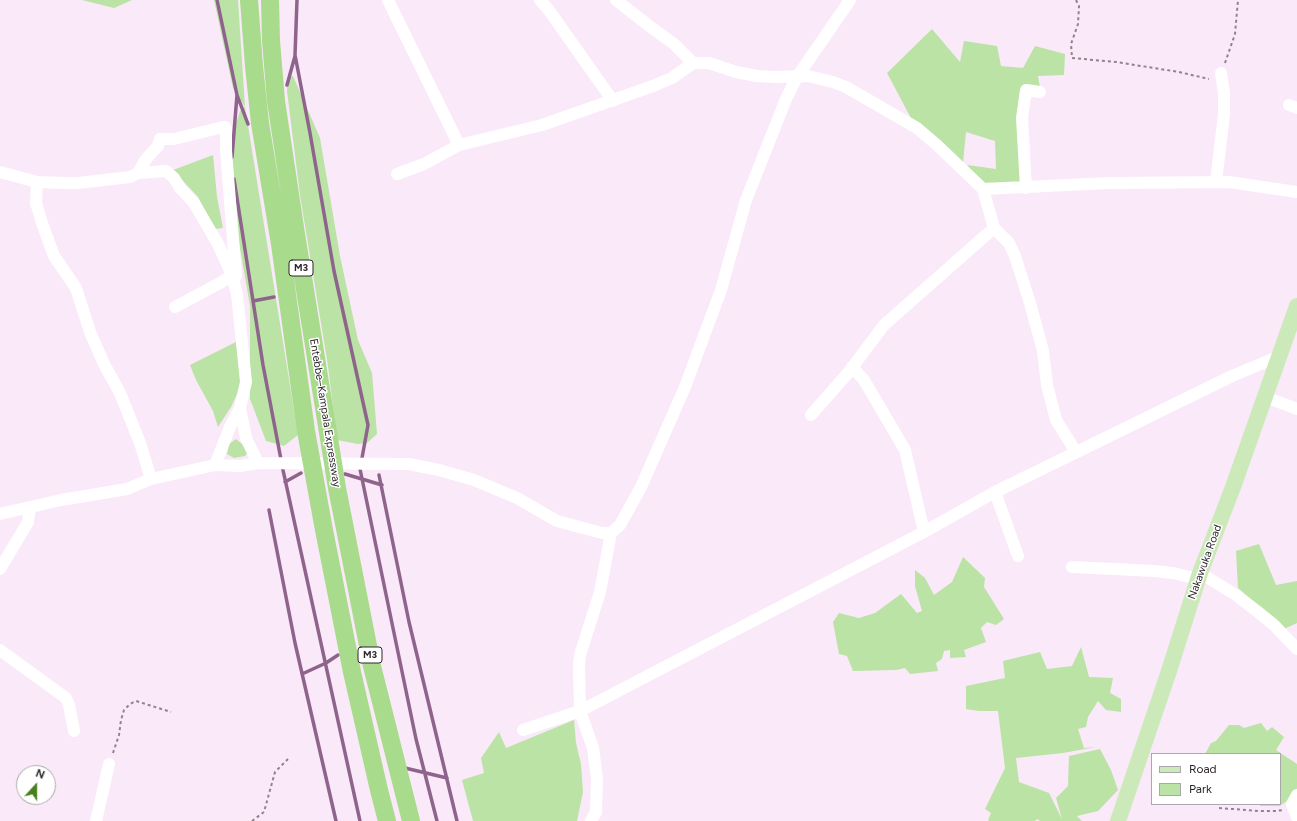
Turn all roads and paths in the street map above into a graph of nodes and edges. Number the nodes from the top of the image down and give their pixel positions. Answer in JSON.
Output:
{"nodes":[{"id":1,"x":249,"y":0,"type":"edge"},
{"id":2,"x":270,"y":0,"type":"edge"},
{"id":3,"x":388,"y":0,"type":"edge"},
{"id":4,"x":540,"y":0,"type":"edge"},
{"id":5,"x":616,"y":0,"type":"edge"},
{"id":6,"x":850,"y":0,"type":"edge"},
{"id":7,"x":1076,"y":0,"type":"edge"},
{"id":8,"x":1238,"y":0,"type":"edge"},
{"id":9,"x":693,"y":63,"type":"junction"},
{"id":10,"x":1221,"y":74,"type":"junction"},
{"id":11,"x":797,"y":77,"type":"junction"},
{"id":12,"x":1040,"y":92,"type":"dead end"},
{"id":13,"x":613,"y":101,"type":"junction"},
{"id":14,"x":459,"y":145,"type":"junction"},
{"id":15,"x":0,"y":172,"type":"edge"},
{"id":16,"x":138,"y":173,"type":"junction"},
{"id":17,"x":397,"y":174,"type":"dead end"},
{"id":18,"x":37,"y":182,"type":"junction"},
{"id":19,"x":1216,"y":182,"type":"junction"},
{"id":20,"x":1026,"y":188,"type":"junction"},
{"id":21,"x":983,"y":189,"type":"junction"},
{"id":22,"x":1297,"y":192,"type":"edge"},
{"id":23,"x":994,"y":228,"type":"junction"},
{"id":24,"x":232,"y":275,"type":"junction"},
{"id":25,"x":237,"y":294,"type":"junction"},
{"id":26,"x":1297,"y":306,"type":"edge"},
{"id":27,"x":175,"y":307,"type":"dead end"},
{"id":28,"x":1280,"y":356,"type":"junction"},
{"id":29,"x":852,"y":367,"type":"junction"},
{"id":30,"x":1265,"y":397,"type":"junction"},
{"id":31,"x":240,"y":408,"type":"junction"},
{"id":32,"x":1297,"y":409,"type":"edge"},
{"id":33,"x":811,"y":415,"type":"dead end"},
{"id":34,"x":1076,"y":452,"type":"junction"},
{"id":35,"x":258,"y":463,"type":"junction"},
{"id":36,"x":215,"y":465,"type":"junction"},
{"id":37,"x":151,"y":479,"type":"junction"},
{"id":38,"x":995,"y":492,"type":"junction"},
{"id":39,"x":30,"y":508,"type":"junction"},
{"id":40,"x":0,"y":514,"type":"edge"},
{"id":41,"x":924,"y":532,"type":"junction"},
{"id":42,"x":611,"y":533,"type":"junction"},
{"id":43,"x":1018,"y":556,"type":"dead end"},
{"id":44,"x":1072,"y":567,"type":"dead end"},
{"id":45,"x":0,"y":569,"type":"edge"},
{"id":46,"x":1199,"y":576,"type":"junction"},
{"id":47,"x":0,"y":650,"type":"edge"},
{"id":48,"x":1297,"y":650,"type":"edge"},
{"id":49,"x":580,"y":711,"type":"junction"},
{"id":50,"x":171,"y":712,"type":"dead end"},
{"id":51,"x":523,"y":730,"type":"dead end"},
{"id":52,"x":74,"y":732,"type":"dead end"},
{"id":53,"x":288,"y":760,"type":"dead end"},
{"id":54,"x":109,"y":764,"type":"joint"},
{"id":55,"x":1297,"y":795,"type":"edge"},
{"id":56,"x":1219,"y":808,"type":"dead end"},
{"id":57,"x":1295,"y":812,"type":"edge"},
{"id":58,"x":96,"y":821,"type":"edge"},
{"id":59,"x":252,"y":821,"type":"edge"},
{"id":60,"x":387,"y":821,"type":"edge"},
{"id":61,"x":411,"y":821,"type":"edge"},
{"id":62,"x":591,"y":821,"type":"edge"},
{"id":63,"x":1118,"y":821,"type":"edge"}],
"edges":[{"from":1,"to":60,"type":"highway","name":"Entebbe–Kampala Expressway","number":"M3"},
{"from":2,"to":61,"type":"highway","name":"Entebbe–Kampala Expressway","number":"M3"},
{"from":3,"to":14,"type":"street"},
{"from":4,"to":13,"type":"street"},
{"from":5,"to":9,"type":"street"},
{"from":6,"to":11,"type":"street"},
{"from":7,"to":10,"type":"path"},
{"from":8,"to":10,"type":"path"},
{"from":9,"to":11,"type":"street"},
{"from":9,"to":13,"type":"street"},
{"from":10,"to":19,"type":"street"},
{"from":11,"to":21,"type":"street"},
{"from":11,"to":42,"type":"street"},
{"from":12,"to":20,"type":"street"},
{"from":13,"to":14,"type":"street"},
{"from":14,"to":17,"type":"street"},
{"from":15,"to":18,"type":"street"},
{"from":16,"to":18,"type":"street"},
{"from":16,"to":24,"type":"street"},
{"from":16,"to":25,"type":"street"},
{"from":18,"to":37,"type":"street"},
{"from":19,"to":20,"type":"street"},
{"from":19,"to":22,"type":"street"},
{"from":20,"to":21,"type":"street"},
{"from":21,"to":23,"type":"street"},
{"from":23,"to":29,"type":"street"},
{"from":23,"to":34,"type":"street"},
{"from":24,"to":25,"type":"street"},
{"from":24,"to":27,"type":"street"},
{"from":25,"to":31,"type":"street"},
{"from":26,"to":28,"type":"main road","name":"Nakawuka Road"},
{"from":28,"to":30,"type":"main road","name":"Nakawuka Road"},
{"from":28,"to":34,"type":"street"},
{"from":29,"to":33,"type":"street"},
{"from":29,"to":41,"type":"street"},
{"from":30,"to":32,"type":"street"},
{"from":30,"to":46,"type":"main road","name":"Nakawuka Road"},
{"from":31,"to":35,"type":"street"},
{"from":31,"to":36,"type":"street"},
{"from":34,"to":38,"type":"street"},
{"from":35,"to":36,"type":"street"},
{"from":35,"to":42,"type":"street"},
{"from":36,"to":37,"type":"street"},
{"from":37,"to":39,"type":"street"},
{"from":38,"to":41,"type":"street"},
{"from":38,"to":43,"type":"street"},
{"from":39,"to":40,"type":"street"},
{"from":39,"to":45,"type":"street"},
{"from":41,"to":49,"type":"street"},
{"from":42,"to":49,"type":"street"},
{"from":44,"to":46,"type":"street"},
{"from":46,"to":48,"type":"street"},
{"from":46,"to":63,"type":"main road","name":"Nakawuka Road"},
{"from":47,"to":52,"type":"street"},
{"from":49,"to":51,"type":"street"},
{"from":49,"to":62,"type":"street"},
{"from":50,"to":54,"type":"path"},
{"from":53,"to":59,"type":"path"},
{"from":54,"to":58,"type":"street"},
{"from":55,"to":57,"type":"street"},
{"from":56,"to":57,"type":"path"}]}
